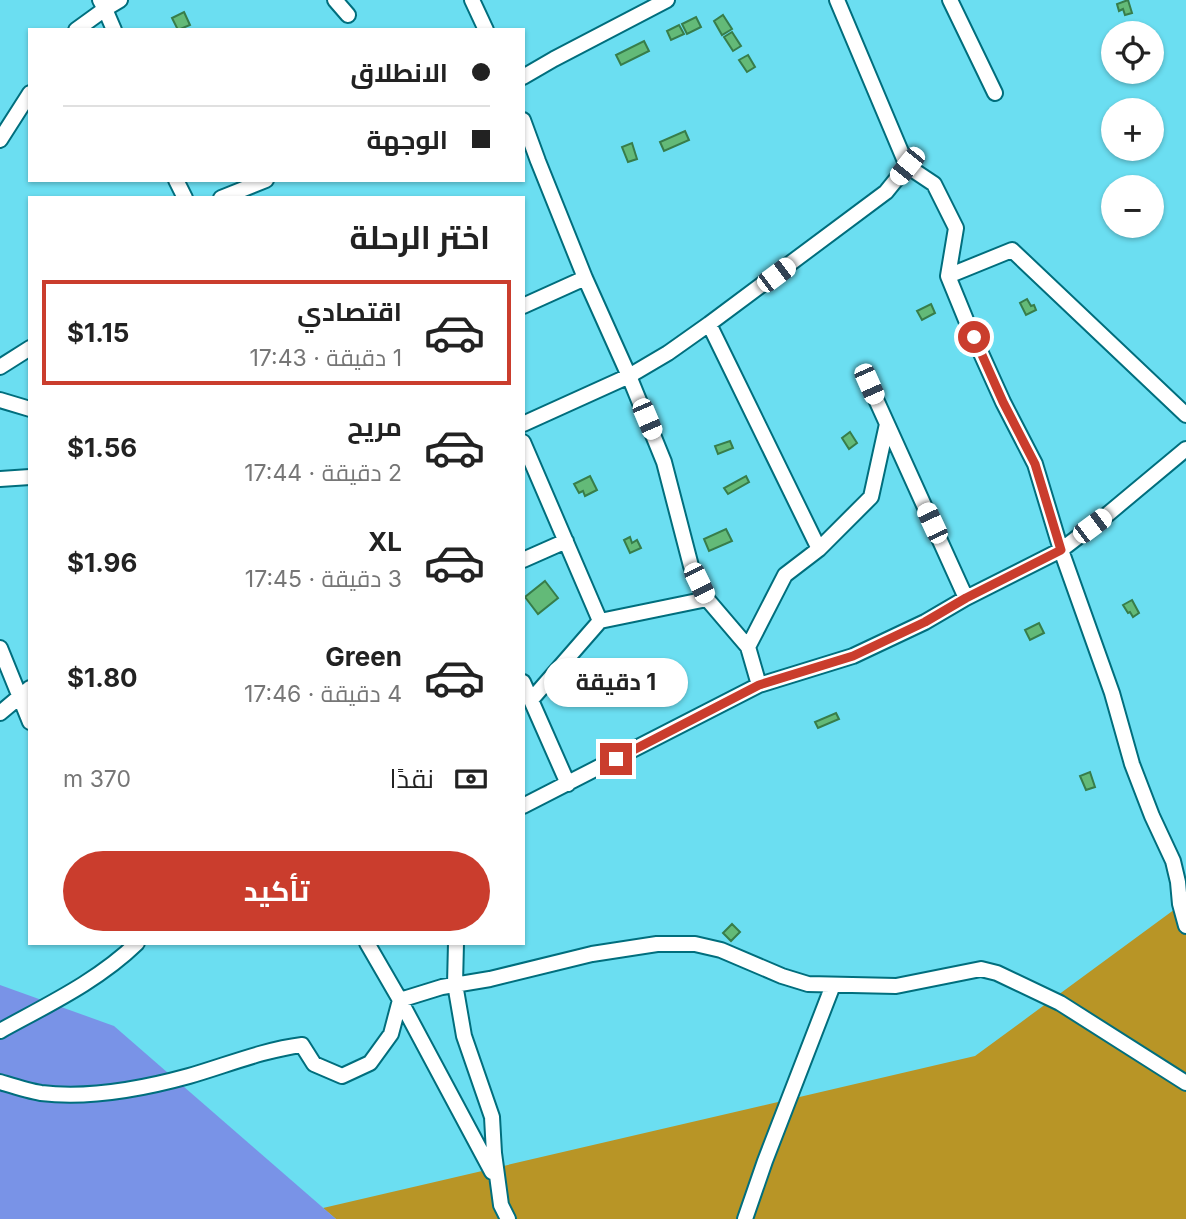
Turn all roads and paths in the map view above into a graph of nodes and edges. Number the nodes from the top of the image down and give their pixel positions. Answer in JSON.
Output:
{"nodes":[{"id":1,"x":120,"y":0,"type":"edge"},
{"id":2,"x":335,"y":0,"type":"edge"},
{"id":3,"x":472,"y":0,"type":"edge"},
{"id":4,"x":667,"y":0,"type":"edge"},
{"id":5,"x":837,"y":0,"type":"edge"},
{"id":6,"x":950,"y":0,"type":"edge"},
{"id":7,"x":103,"y":4,"type":"edge"},
{"id":8,"x":348,"y":15,"type":"dead end"},
{"id":9,"x":78,"y":28,"type":"edge"},
{"id":10,"x":113,"y":28,"type":"edge"},
{"id":11,"x":485,"y":28,"type":"edge"},
{"id":12,"x":525,"y":76,"type":"edge"},
{"id":13,"x":995,"y":93,"type":"dead end"},
{"id":14,"x":28,"y":96,"type":"edge"},
{"id":15,"x":525,"y":125,"type":"edge"},
{"id":16,"x":0,"y":140,"type":"edge"},
{"id":17,"x":907,"y":166,"type":"junction"},
{"id":18,"x":261,"y":182,"type":"edge"},
{"id":19,"x":226,"y":196,"type":"edge"},
{"id":20,"x":948,"y":276,"type":"junction"},
{"id":21,"x":585,"y":278,"type":"junction"},
{"id":22,"x":525,"y":305,"type":"edge"},
{"id":23,"x":709,"y":324,"type":"junction"},
{"id":24,"x":28,"y":349,"type":"edge"},
{"id":25,"x":0,"y":368,"type":"edge"},
{"id":26,"x":629,"y":376,"type":"junction"},
{"id":27,"x":869,"y":384,"type":"dead end"},
{"id":28,"x":0,"y":400,"type":"edge"},
{"id":29,"x":28,"y":408,"type":"edge"},
{"id":30,"x":1186,"y":415,"type":"edge"},
{"id":31,"x":525,"y":423,"type":"edge"},
{"id":32,"x":887,"y":424,"type":"junction"},
{"id":33,"x":525,"y":447,"type":"edge"},
{"id":34,"x":1186,"y":449,"type":"edge"},
{"id":35,"x":28,"y":477,"type":"edge"},
{"id":36,"x":0,"y":479,"type":"edge"},
{"id":37,"x":566,"y":541,"type":"junction"},
{"id":38,"x":819,"y":549,"type":"junction"},
{"id":39,"x":1061,"y":550,"type":"junction"},
{"id":40,"x":525,"y":559,"type":"edge"},
{"id":41,"x":966,"y":598,"type":"junction"},
{"id":42,"x":707,"y":599,"type":"junction"},
{"id":43,"x":600,"y":621,"type":"junction"},
{"id":44,"x":748,"y":647,"type":"junction"},
{"id":45,"x":0,"y":649,"type":"edge"},
{"id":46,"x":759,"y":685,"type":"junction"},
{"id":47,"x":525,"y":686,"type":"edge"},
{"id":48,"x":24,"y":693,"type":"edge"},
{"id":49,"x":531,"y":700,"type":"junction"},
{"id":50,"x":28,"y":712,"type":"edge"},
{"id":51,"x":0,"y":713,"type":"edge"},
{"id":52,"x":568,"y":784,"type":"junction"},
{"id":53,"x":525,"y":805,"type":"edge"},
{"id":54,"x":1186,"y":926,"type":"edge"},
{"id":55,"x":368,"y":945,"type":"edge"},
{"id":56,"x":456,"y":945,"type":"edge"},
{"id":57,"x":131,"y":946,"type":"edge"},
{"id":58,"x":455,"y":984,"type":"junction"},
{"id":59,"x":833,"y":985,"type":"junction"},
{"id":60,"x":400,"y":1000,"type":"junction"},
{"id":61,"x":0,"y":1031,"type":"edge"},
{"id":62,"x":0,"y":1082,"type":"edge"},
{"id":63,"x":1186,"y":1083,"type":"edge"},
{"id":64,"x":498,"y":1182,"type":"junction"},
{"id":65,"x":508,"y":1219,"type":"edge"},
{"id":66,"x":745,"y":1219,"type":"edge"}],
"edges":[{"from":1,"to":7,"type":"street"},
{"from":2,"to":8,"type":"street"},
{"from":3,"to":11,"type":"street"},
{"from":4,"to":12,"type":"street"},
{"from":5,"to":17,"type":"street"},
{"from":6,"to":13,"type":"street"},
{"from":7,"to":9,"type":"street"},
{"from":7,"to":10,"type":"street"},
{"from":14,"to":16,"type":"street"},
{"from":15,"to":21,"type":"street"},
{"from":17,"to":20,"type":"street"},
{"from":17,"to":23,"type":"street"},
{"from":18,"to":19,"type":"street"},
{"from":20,"to":30,"type":"street"},
{"from":20,"to":39,"type":"street"},
{"from":21,"to":22,"type":"street"},
{"from":21,"to":26,"type":"street"},
{"from":23,"to":26,"type":"street"},
{"from":23,"to":38,"type":"street"},
{"from":24,"to":25,"type":"street"},
{"from":26,"to":31,"type":"street"},
{"from":26,"to":42,"type":"street"},
{"from":27,"to":32,"type":"street"},
{"from":28,"to":29,"type":"street"},
{"from":32,"to":38,"type":"street"},
{"from":32,"to":41,"type":"street"},
{"from":33,"to":37,"type":"street"},
{"from":34,"to":39,"type":"street"},
{"from":35,"to":36,"type":"street"},
{"from":37,"to":40,"type":"street"},
{"from":37,"to":43,"type":"street"},
{"from":38,"to":44,"type":"street"},
{"from":39,"to":41,"type":"street"},
{"from":39,"to":54,"type":"street"},
{"from":41,"to":46,"type":"street"},
{"from":42,"to":43,"type":"street"},
{"from":42,"to":44,"type":"street"},
{"from":43,"to":49,"type":"street"},
{"from":44,"to":46,"type":"street"},
{"from":45,"to":48,"type":"street"},
{"from":46,"to":52,"type":"street"},
{"from":47,"to":49,"type":"street"},
{"from":48,"to":50,"type":"street"},
{"from":48,"to":51,"type":"street"},
{"from":49,"to":52,"type":"street"},
{"from":52,"to":53,"type":"street"},
{"from":55,"to":60,"type":"street"},
{"from":56,"to":58,"type":"street"},
{"from":57,"to":61,"type":"street"},
{"from":58,"to":59,"type":"street"},
{"from":58,"to":60,"type":"street"},
{"from":58,"to":64,"type":"street"},
{"from":59,"to":63,"type":"street"},
{"from":59,"to":66,"type":"street"},
{"from":60,"to":62,"type":"street"},
{"from":60,"to":64,"type":"street"},
{"from":64,"to":65,"type":"street"}]}
